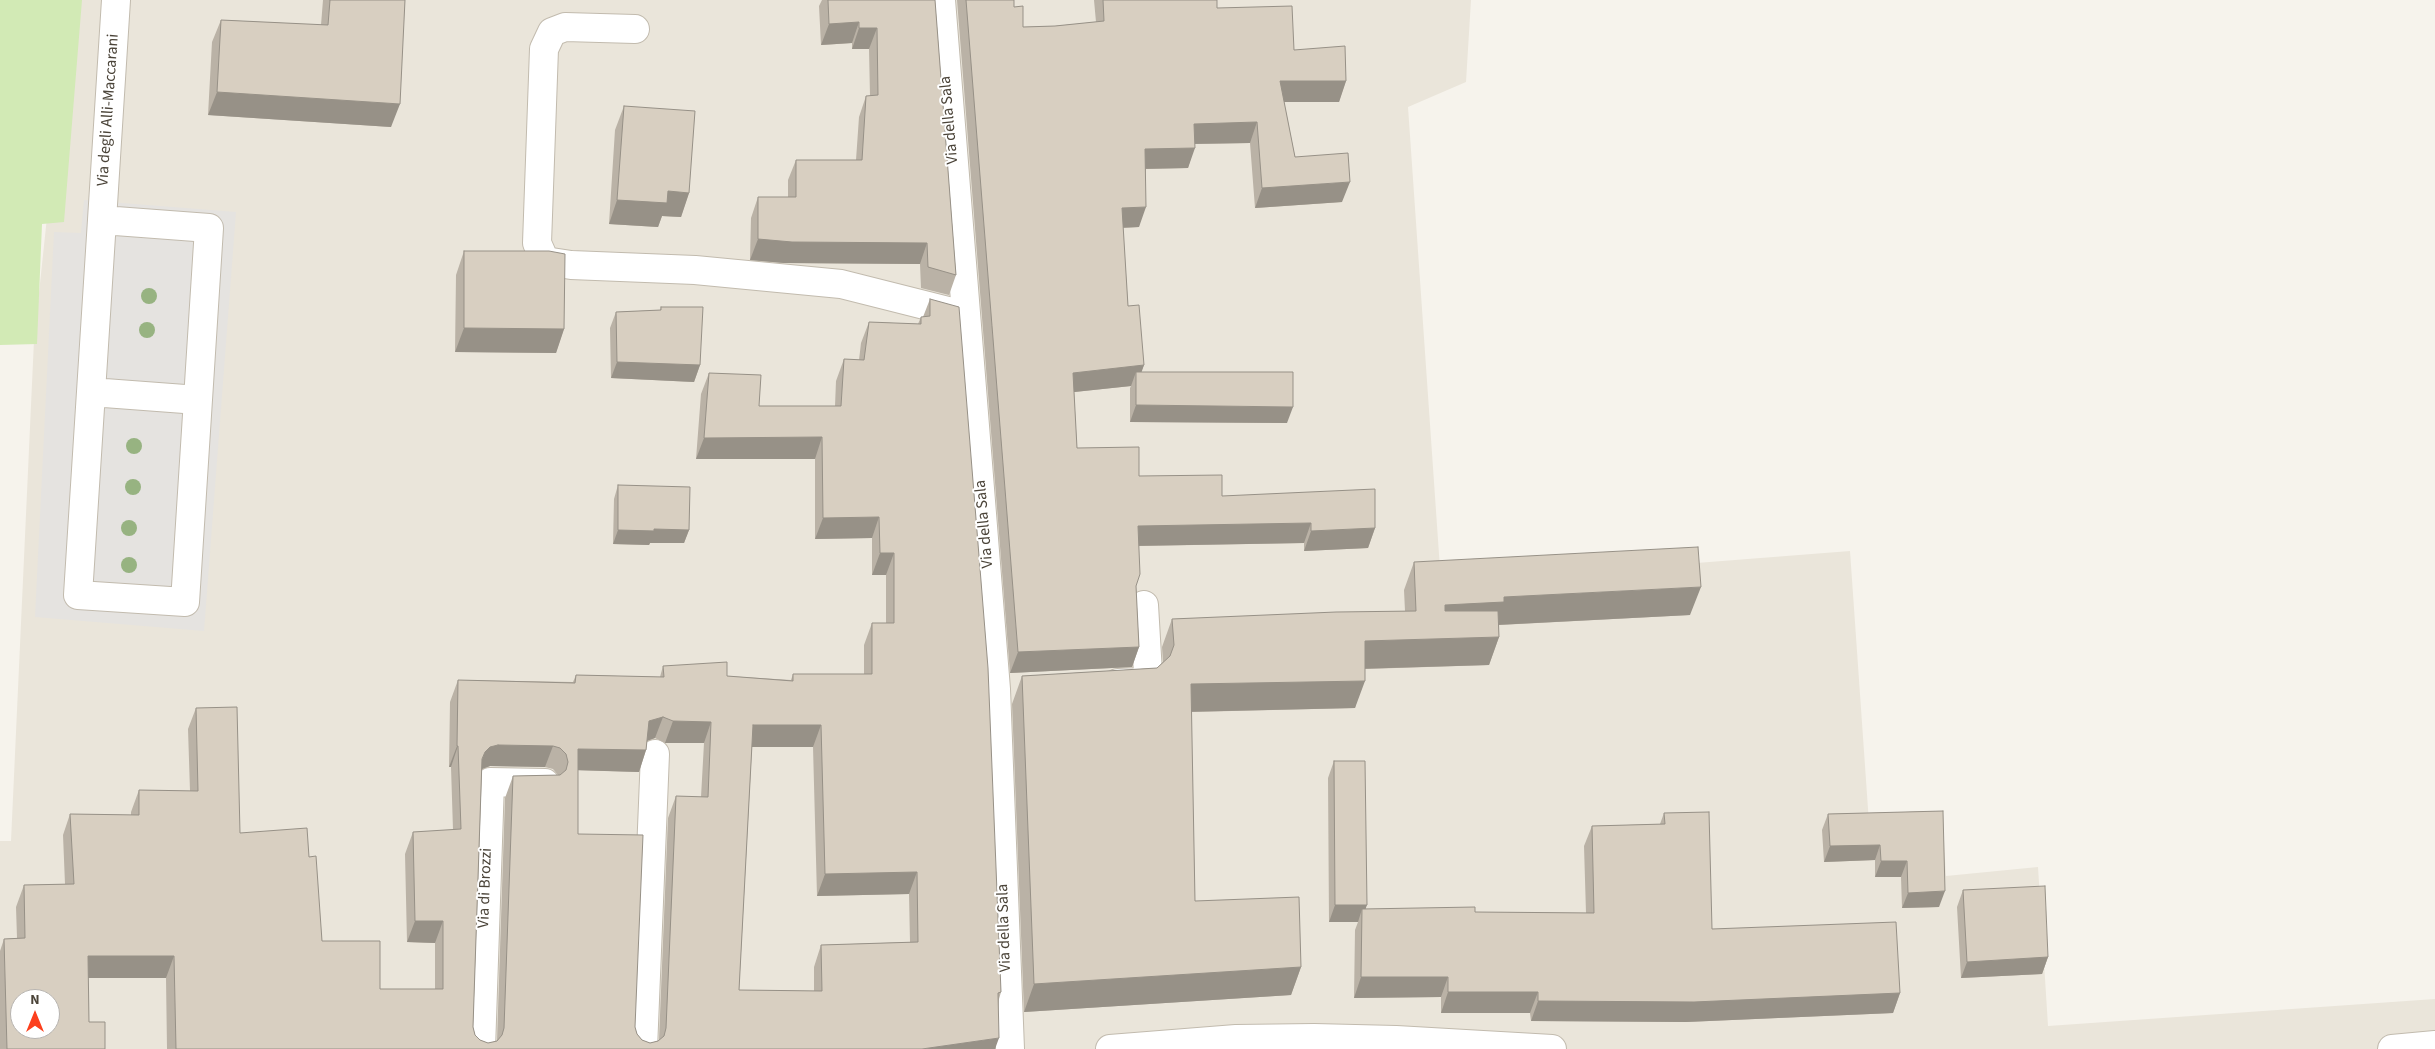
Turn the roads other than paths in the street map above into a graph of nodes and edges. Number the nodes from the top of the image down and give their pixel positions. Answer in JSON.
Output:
{"nodes":[{"id":1,"x":116,"y":0,"type":"edge"},
{"id":2,"x":941,"y":0,"type":"edge"},
{"id":3,"x":635,"y":29,"type":"dead end"},
{"id":4,"x":102,"y":220,"type":"junction"},
{"id":5,"x":968,"y":316,"type":"junction"},
{"id":6,"x":91,"y":392,"type":"junction"},
{"id":7,"x":198,"y":400,"type":"junction"},
{"id":8,"x":1144,"y":605,"type":"dead end"},
{"id":9,"x":1091,"y":684,"type":"edge"},
{"id":10,"x":655,"y":754,"type":"dead end"},
{"id":11,"x":545,"y":783,"type":"edge"},
{"id":12,"x":2435,"y":1045,"type":"edge"},
{"id":13,"x":481,"y":1049,"type":"edge"},
{"id":14,"x":643,"y":1049,"type":"edge"},
{"id":15,"x":1010,"y":1049,"type":"edge"},
{"id":16,"x":1110,"y":1049,"type":"edge"},
{"id":17,"x":1552,"y":1049,"type":"edge"},
{"id":18,"x":2392,"y":1049,"type":"edge"}],
"edges":[{"from":1,"to":4,"type":"street","name":"Via degli Alli-Maccarani"},
{"from":2,"to":5,"type":"street","name":"Via della Sala"},
{"from":3,"to":5,"type":"street"},
{"from":4,"to":6,"type":"street","name":"Via degli Alli-Maccarani"},
{"from":4,"to":7,"type":"street"},
{"from":5,"to":15,"type":"street","name":"Via della Sala"},
{"from":6,"to":7,"type":"street"},
{"from":6,"to":7,"type":"street","name":"Via degli Alli-Maccarani"},
{"from":8,"to":9,"type":"street"},
{"from":10,"to":14,"type":"street"},
{"from":11,"to":13,"type":"street","name":"Via di Brozzi"},
{"from":12,"to":18,"type":"street"},
{"from":16,"to":17,"type":"street"}]}
